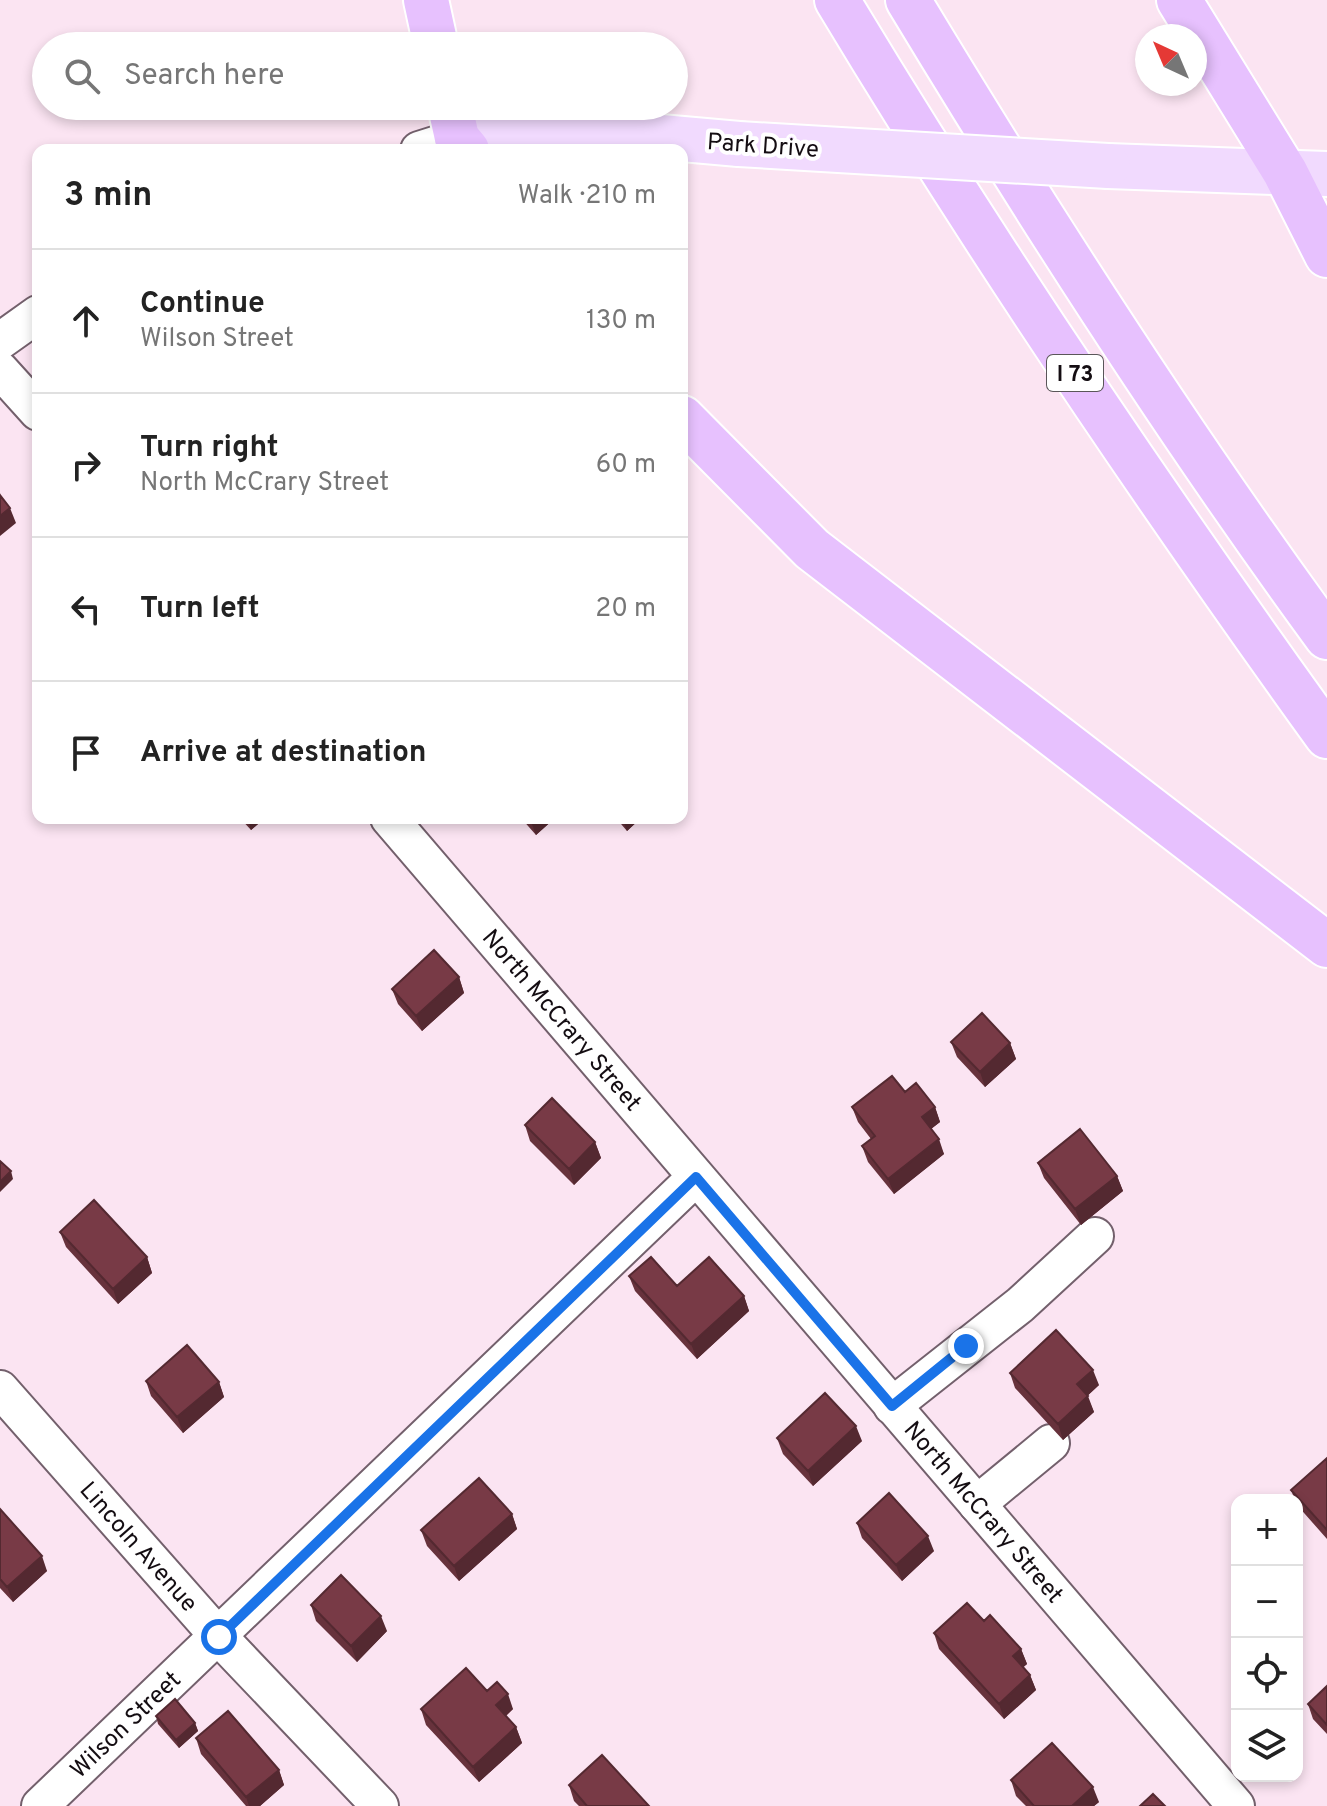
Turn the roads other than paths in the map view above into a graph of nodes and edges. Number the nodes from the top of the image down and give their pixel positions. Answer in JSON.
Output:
{"nodes":[{"id":1,"x":426,"y":0,"type":"edge"},
{"id":2,"x":837,"y":0,"type":"edge"},
{"id":3,"x":908,"y":0,"type":"edge"},
{"id":4,"x":1179,"y":0,"type":"edge"},
{"id":5,"x":433,"y":32,"type":"edge"},
{"id":6,"x":448,"y":136,"type":"edge"},
{"id":7,"x":1306,"y":173,"type":"edge"},
{"id":8,"x":1327,"y":255,"type":"edge"},
{"id":9,"x":32,"y":318,"type":"edge"},
{"id":10,"x":0,"y":341,"type":"edge"},
{"id":11,"x":0,"y":370,"type":"edge"},
{"id":12,"x":32,"y":405,"type":"edge"},
{"id":13,"x":688,"y":424,"type":"edge"},
{"id":14,"x":1327,"y":637,"type":"edge"},
{"id":15,"x":1327,"y":736,"type":"edge"},
{"id":16,"x":394,"y":824,"type":"edge"},
{"id":17,"x":1327,"y":945,"type":"edge"},
{"id":18,"x":696,"y":1177,"type":"junction"},
{"id":19,"x":1095,"y":1236,"type":"dead end"},
{"id":20,"x":0,"y":1389,"type":"edge"},
{"id":21,"x":892,"y":1406,"type":"junction"},
{"id":22,"x":1051,"y":1443,"type":"dead end"},
{"id":23,"x":977,"y":1504,"type":"junction"},
{"id":24,"x":219,"y":1637,"type":"junction"},
{"id":25,"x":40,"y":1806,"type":"edge"},
{"id":26,"x":380,"y":1806,"type":"edge"},
{"id":27,"x":1236,"y":1806,"type":"edge"}],
"edges":[{"from":1,"to":5,"type":"highway"},
{"from":2,"to":15,"type":"highway","number":"I 73"},
{"from":3,"to":14,"type":"highway","number":"I 73"},
{"from":4,"to":7,"type":"highway"},
{"from":6,"to":7,"type":"main road","name":"Park Drive","bridge":true},
{"from":7,"to":8,"type":"highway"},
{"from":9,"to":10,"type":"street"},
{"from":11,"to":12,"type":"street"},
{"from":13,"to":17,"type":"highway"},
{"from":16,"to":18,"type":"street","name":"North McCrary Street"},
{"from":18,"to":21,"type":"street","name":"North McCrary Street"},
{"from":18,"to":24,"type":"street","name":"Wilson Street"},
{"from":19,"to":21,"type":"street"},
{"from":20,"to":24,"type":"street","name":"Lincoln Avenue"},
{"from":21,"to":23,"type":"street","name":"North McCrary Street"},
{"from":22,"to":23,"type":"street"},
{"from":23,"to":27,"type":"street","name":"North McCrary Street"},
{"from":24,"to":25,"type":"street","name":"Wilson Street"},
{"from":24,"to":26,"type":"street","name":"Lincoln Avenue"}]}
